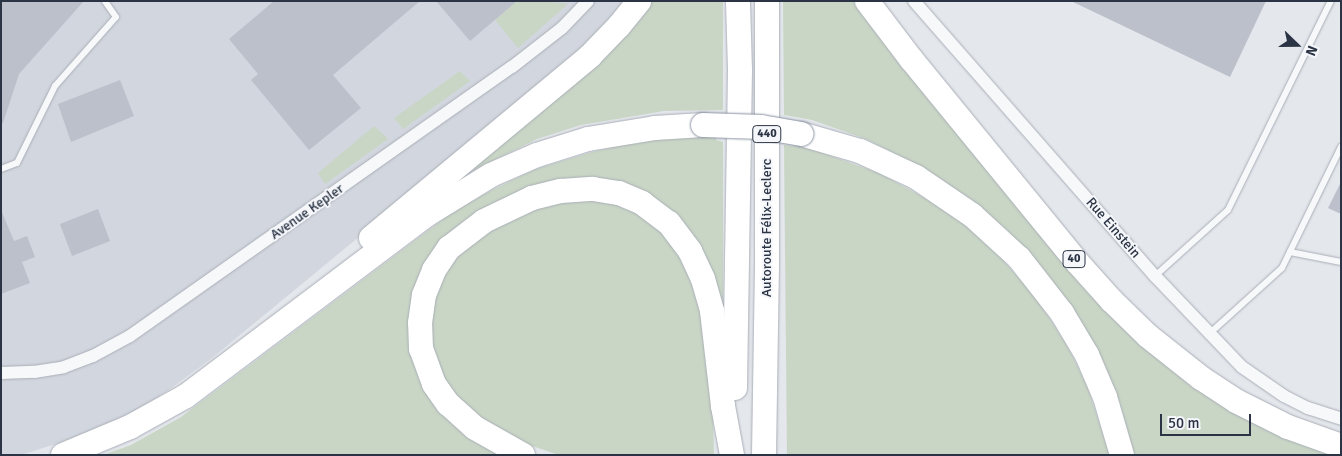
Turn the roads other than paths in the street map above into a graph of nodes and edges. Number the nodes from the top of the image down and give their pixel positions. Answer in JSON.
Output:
{"nodes":[{"id":1,"x":105,"y":1,"type":"edge"},
{"id":2,"x":588,"y":1,"type":"edge"},
{"id":3,"x":639,"y":1,"type":"edge"},
{"id":4,"x":738,"y":1,"type":"edge"},
{"id":5,"x":767,"y":1,"type":"edge"},
{"id":6,"x":867,"y":1,"type":"edge"},
{"id":7,"x":914,"y":1,"type":"edge"},
{"id":8,"x":1331,"y":1,"type":"edge"},
{"id":9,"x":1341,"y":147,"type":"edge"},
{"id":10,"x":1,"y":169,"type":"edge"},
{"id":11,"x":1290,"y":252,"type":"junction"},
{"id":12,"x":1341,"y":262,"type":"edge"},
{"id":13,"x":768,"y":267,"type":"junction"},
{"id":14,"x":1155,"y":276,"type":"junction"},
{"id":15,"x":1209,"y":334,"type":"junction"},
{"id":16,"x":1,"y":373,"type":"edge"},
{"id":17,"x":206,"y":382,"type":"junction"},
{"id":18,"x":1340,"y":417,"type":"edge"},
{"id":19,"x":1341,"y":446,"type":"edge"},
{"id":20,"x":1121,"y":448,"type":"edge"},
{"id":21,"x":63,"y":455,"type":"edge"},
{"id":22,"x":523,"y":455,"type":"edge"},
{"id":23,"x":733,"y":455,"type":"edge"},
{"id":24,"x":764,"y":455,"type":"edge"},
{"id":25,"x":775,"y":455,"type":"edge"}],
"edges":[{"from":1,"to":10,"type":"lane"},
{"from":2,"to":16,"type":"street","name":"Avenue Kepler"},
{"from":3,"to":17,"type":"highway"},
{"from":4,"to":23,"type":"highway","name":"Autoroute Félix-Leclerc"},
{"from":5,"to":13,"type":"highway","name":"Autoroute Félix-Leclerc","number":"440"},
{"from":6,"to":19,"type":"highway","number":"40"},
{"from":7,"to":14,"type":"street","name":"Rue Einstein"},
{"from":8,"to":14,"type":"lane"},
{"from":9,"to":11,"type":"lane"},
{"from":11,"to":12,"type":"lane"},
{"from":11,"to":15,"type":"lane"},
{"from":13,"to":24,"type":"highway","name":"Autoroute Félix-Leclerc","number":"440"},
{"from":13,"to":25,"type":"highway"},
{"from":14,"to":15,"type":"street","name":"Rue Einstein"},
{"from":15,"to":18,"type":"street","name":"Rue Einstein"},
{"from":17,"to":20,"type":"highway","bridge":true},
{"from":17,"to":21,"type":"highway"},
{"from":22,"to":23,"type":"highway"}]}
